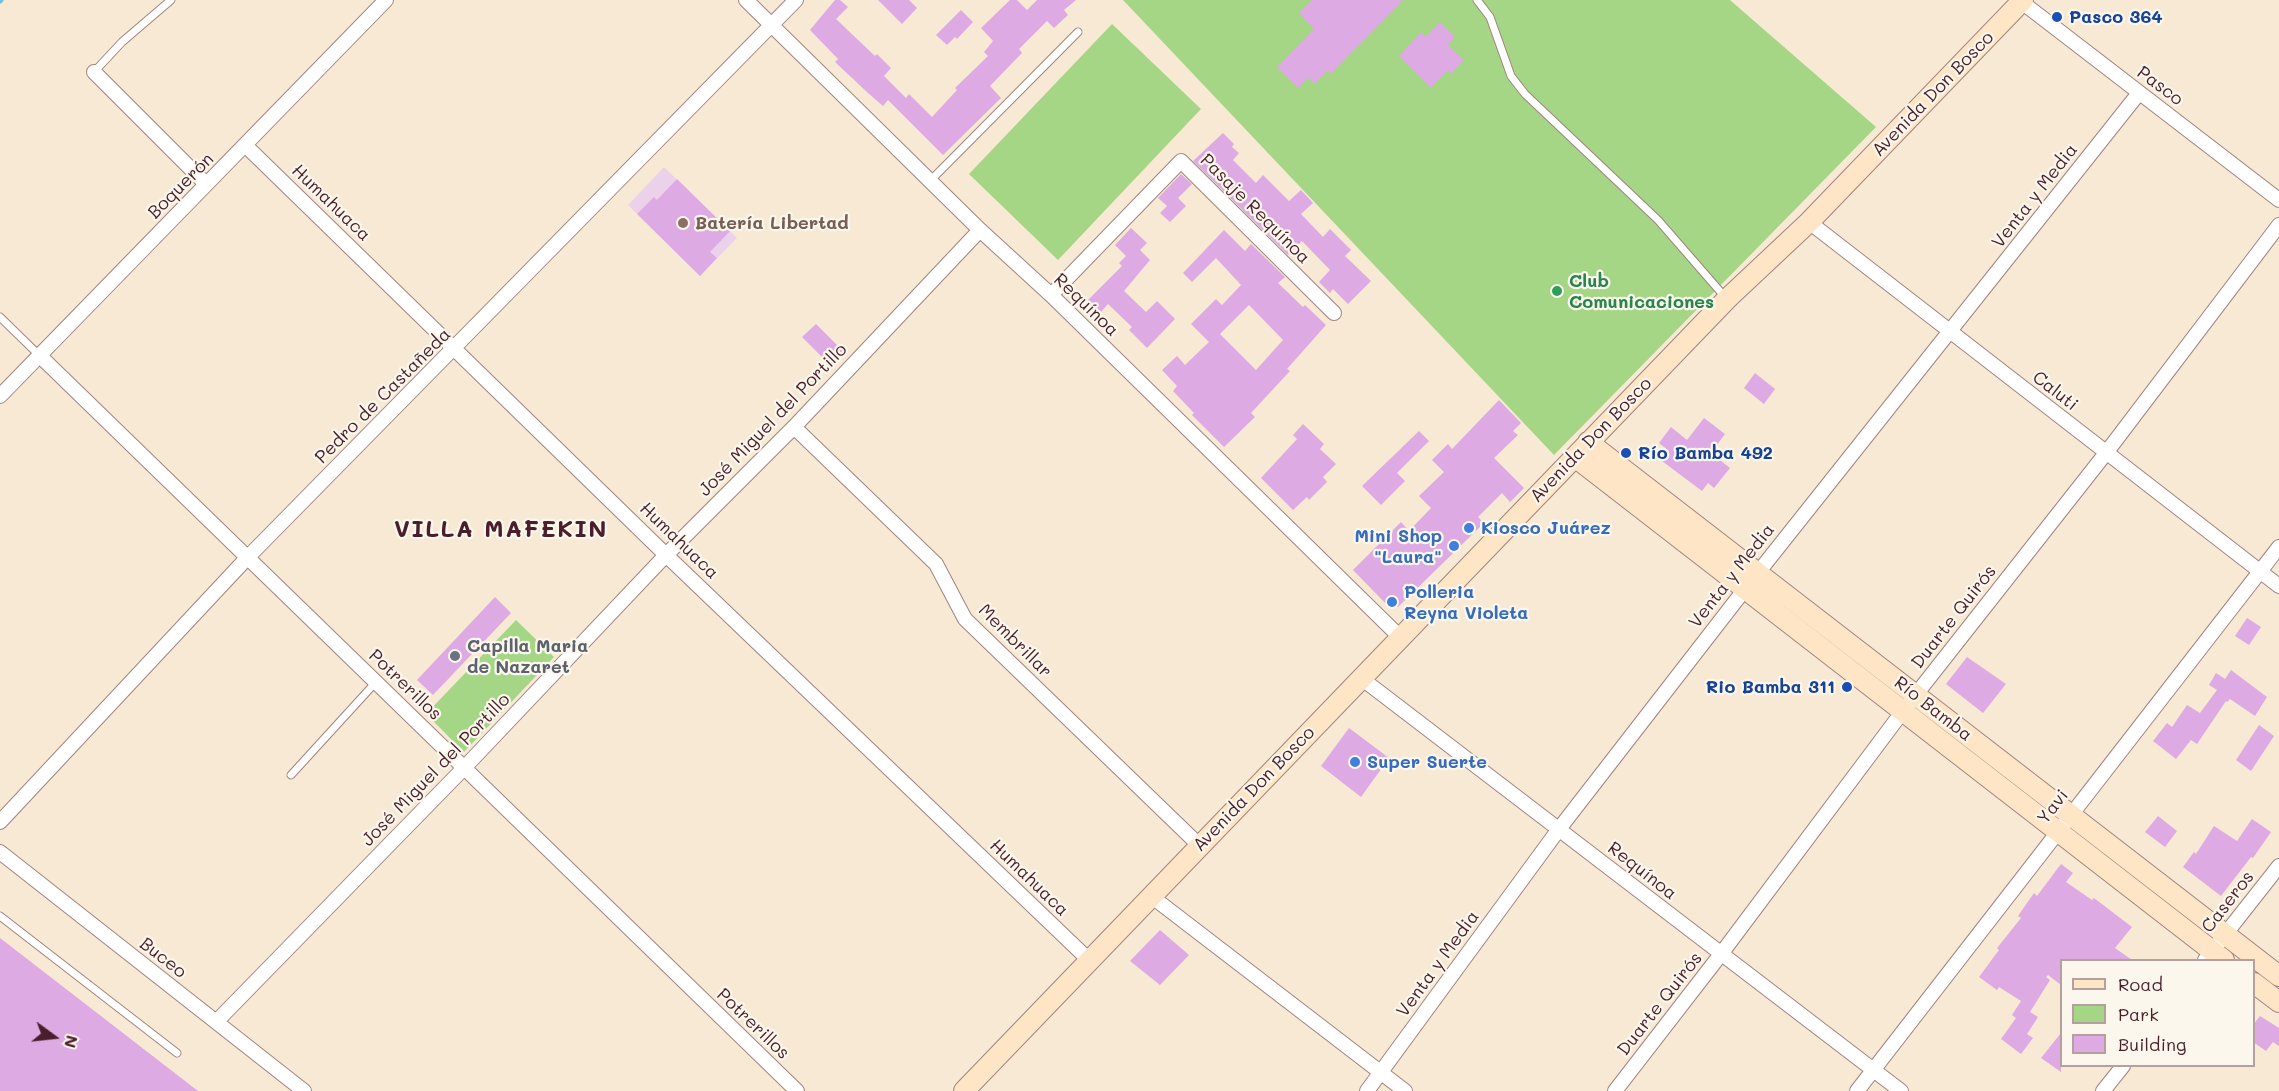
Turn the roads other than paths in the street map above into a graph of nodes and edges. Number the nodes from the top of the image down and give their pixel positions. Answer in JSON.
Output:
{"nodes":[{"id":1,"x":171,"y":0,"type":"edge"},
{"id":2,"x":386,"y":0,"type":"edge"},
{"id":3,"x":746,"y":0,"type":"edge"},
{"id":4,"x":796,"y":0,"type":"edge"},
{"id":5,"x":1477,"y":0,"type":"edge"},
{"id":6,"x":2021,"y":1,"type":"edge"},
{"id":7,"x":773,"y":25,"type":"junction"},
{"id":8,"x":1078,"y":32,"type":"dead end"},
{"id":9,"x":94,"y":72,"type":"joint"},
{"id":10,"x":2139,"y":93,"type":"junction"},
{"id":11,"x":246,"y":146,"type":"junction"},
{"id":12,"x":931,"y":180,"type":"junction"},
{"id":13,"x":206,"y":184,"type":"junction"},
{"id":14,"x":2279,"y":200,"type":"edge"},
{"id":15,"x":1809,"y":222,"type":"junction"},
{"id":16,"x":2279,"y":225,"type":"edge"},
{"id":17,"x":980,"y":230,"type":"junction"},
{"id":18,"x":1051,"y":295,"type":"junction"},
{"id":19,"x":1727,"y":299,"type":"junction"},
{"id":20,"x":1334,"y":313,"type":"dead end"},
{"id":21,"x":0,"y":317,"type":"edge"},
{"id":22,"x":1950,"y":333,"type":"junction"},
{"id":23,"x":455,"y":348,"type":"junction"},
{"id":24,"x":40,"y":356,"type":"junction"},
{"id":25,"x":0,"y":396,"type":"edge"},
{"id":26,"x":794,"y":427,"type":"junction"},
{"id":27,"x":1582,"y":450,"type":"junction"},
{"id":28,"x":2106,"y":453,"type":"junction"},
{"id":29,"x":2279,"y":547,"type":"edge"},
{"id":30,"x":666,"y":555,"type":"junction"},
{"id":31,"x":248,"y":558,"type":"junction"},
{"id":32,"x":2260,"y":572,"type":"junction"},
{"id":33,"x":1750,"y":581,"type":"junction"},
{"id":34,"x":2279,"y":586,"type":"edge"},
{"id":35,"x":1400,"y":637,"type":"junction"},
{"id":36,"x":1361,"y":678,"type":"junction"},
{"id":37,"x":376,"y":682,"type":"junction"},
{"id":38,"x":1916,"y":695,"type":"junction"},
{"id":39,"x":1903,"y":711,"type":"junction"},
{"id":40,"x":464,"y":768,"type":"junction"},
{"id":41,"x":291,"y":775,"type":"dead end"},
{"id":42,"x":2070,"y":815,"type":"junction"},
{"id":43,"x":0,"y":822,"type":"edge"},
{"id":44,"x":1559,"y":829,"type":"junction"},
{"id":45,"x":2057,"y":831,"type":"junction"},
{"id":46,"x":1200,"y":846,"type":"junction"},
{"id":47,"x":0,"y":852,"type":"edge"},
{"id":48,"x":2279,"y":866,"type":"edge"},
{"id":49,"x":1151,"y":896,"type":"junction"},
{"id":50,"x":0,"y":916,"type":"edge"},
{"id":51,"x":2226,"y":936,"type":"junction"},
{"id":52,"x":1721,"y":954,"type":"junction"},
{"id":53,"x":2214,"y":957,"type":"edge"},
{"id":54,"x":1089,"y":960,"type":"junction"},
{"id":55,"x":2279,"y":976,"type":"edge"},
{"id":56,"x":2255,"y":984,"type":"edge"},
{"id":57,"x":2279,"y":1002,"type":"edge"},
{"id":58,"x":216,"y":1022,"type":"junction"},
{"id":59,"x":177,"y":1053,"type":"dead end"},
{"id":60,"x":2121,"y":1067,"type":"edge"},
{"id":61,"x":1874,"y":1069,"type":"junction"},
{"id":62,"x":1381,"y":1073,"type":"junction"},
{"id":63,"x":304,"y":1091,"type":"edge"},
{"id":64,"x":796,"y":1091,"type":"edge"},
{"id":65,"x":963,"y":1091,"type":"edge"},
{"id":66,"x":1367,"y":1091,"type":"edge"},
{"id":67,"x":1405,"y":1091,"type":"edge"},
{"id":68,"x":1615,"y":1091,"type":"edge"},
{"id":69,"x":1857,"y":1091,"type":"edge"},
{"id":70,"x":1901,"y":1091,"type":"edge"},
{"id":71,"x":2103,"y":1091,"type":"edge"}],
"edges":[{"from":1,"to":9,"type":"lane"},
{"from":2,"to":11,"type":"street","name":"Boquerón"},
{"from":3,"to":7,"type":"street","name":"Requínoa"},
{"from":4,"to":7,"type":"street","name":"Pedro de Castañeda"},
{"from":5,"to":19,"type":"lane"},
{"from":6,"to":10,"type":"street","name":"Pasco"},
{"from":6,"to":15,"type":"main road","name":"Avenida Don Bosco"},
{"from":7,"to":12,"type":"street","name":"Requínoa"},
{"from":7,"to":23,"type":"street","name":"Pedro de Castañeda"},
{"from":8,"to":12,"type":"lane"},
{"from":9,"to":13,"type":"street"},
{"from":10,"to":14,"type":"street","name":"Pasco"},
{"from":10,"to":22,"type":"street","name":"Venta y Media"},
{"from":11,"to":13,"type":"street","name":"Boquerón"},
{"from":11,"to":23,"type":"street","name":"Humahuaca"},
{"from":12,"to":17,"type":"street","name":"Requínoa"},
{"from":13,"to":24,"type":"street","name":"Boquerón"},
{"from":15,"to":19,"type":"main road","name":"Avenida Don Bosco"},
{"from":15,"to":22,"type":"street","name":"Caluti"},
{"from":16,"to":28,"type":"street","name":"Duarte Quirós"},
{"from":17,"to":18,"type":"street","name":"Requínoa"},
{"from":17,"to":26,"type":"street","name":"José Miguel del Portillo"},
{"from":18,"to":20,"type":"street","name":"Pasaje Requínoa"},
{"from":18,"to":35,"type":"street","name":"Requínoa"},
{"from":19,"to":27,"type":"main road","name":"Avenida Don Bosco"},
{"from":21,"to":24,"type":"lane"},
{"from":22,"to":28,"type":"street","name":"Caluti"},
{"from":22,"to":33,"type":"street","name":"Venta y Media"},
{"from":23,"to":30,"type":"street","name":"Humahuaca"},
{"from":23,"to":31,"type":"street","name":"Pedro de Castañeda"},
{"from":24,"to":25,"type":"street","name":"Boquerón"},
{"from":24,"to":31,"type":"street","name":"Potrerillos"},
{"from":26,"to":30,"type":"street","name":"José Miguel del Portillo"},
{"from":26,"to":46,"type":"street","name":"Membrillar"},
{"from":27,"to":33,"type":"main road","name":"Río Bamba"},
{"from":27,"to":35,"type":"main road","name":"Avenida Don Bosco"},
{"from":28,"to":32,"type":"street","name":"Caluti"},
{"from":28,"to":38,"type":"street","name":"Duarte Quirós"},
{"from":29,"to":32,"type":"street","name":"Yavi"},
{"from":30,"to":40,"type":"street","name":"José Miguel del Portillo"},
{"from":30,"to":54,"type":"street","name":"Humahuaca"},
{"from":31,"to":37,"type":"street","name":"Potrerillos"},
{"from":31,"to":43,"type":"street","name":"Pedro de Castañeda"},
{"from":32,"to":34,"type":"street","name":"Caluti"},
{"from":32,"to":42,"type":"street","name":"Yavi"},
{"from":33,"to":38,"type":"main road","name":"Río Bamba"},
{"from":33,"to":39,"type":"main road","name":"Río Bamba"},
{"from":33,"to":44,"type":"street","name":"Venta y Media"},
{"from":35,"to":36,"type":"main road","name":"Avenida Don Bosco"},
{"from":36,"to":44,"type":"street","name":"Requínoa"},
{"from":36,"to":46,"type":"main road","name":"Avenida Don Bosco"},
{"from":37,"to":40,"type":"street","name":"Potrerillos"},
{"from":37,"to":41,"type":"lane"},
{"from":38,"to":39,"type":"street","name":"Duarte Quirós"},
{"from":38,"to":42,"type":"main road","name":"Río Bamba"},
{"from":39,"to":45,"type":"main road","name":"Río Bamba"},
{"from":39,"to":52,"type":"street","name":"Duarte Quirós"},
{"from":40,"to":58,"type":"street","name":"José Miguel del Portillo"},
{"from":40,"to":64,"type":"street","name":"Potrerillos"},
{"from":42,"to":45,"type":"street","name":"Yavi"},
{"from":42,"to":51,"type":"main road","name":"Río Bamba"},
{"from":44,"to":52,"type":"street","name":"Requínoa"},
{"from":44,"to":62,"type":"street","name":"Venta y Media"},
{"from":45,"to":53,"type":"main road","name":"Río Bamba"},
{"from":45,"to":61,"type":"street","name":"Yavi"},
{"from":46,"to":49,"type":"main road","name":"Avenida Don Bosco"},
{"from":47,"to":58,"type":"street","name":"Buceo"},
{"from":48,"to":51,"type":"street","name":"Caseros"},
{"from":49,"to":54,"type":"main road","name":"Avenida Don Bosco"},
{"from":49,"to":62,"type":"street"},
{"from":50,"to":59,"type":"lane"},
{"from":51,"to":53,"type":"street","name":"Caseros"},
{"from":51,"to":55,"type":"main road","name":"Río Bamba"},
{"from":52,"to":61,"type":"street","name":"Requínoa"},
{"from":52,"to":68,"type":"street","name":"Duarte Quirós"},
{"from":54,"to":65,"type":"main road","name":"Avenida Don Bosco"},
{"from":56,"to":57,"type":"main road"},
{"from":58,"to":63,"type":"street","name":"Buceo"},
{"from":60,"to":71,"type":"street"},
{"from":61,"to":69,"type":"street","name":"Yavi"},
{"from":61,"to":70,"type":"street","name":"Requínoa"},
{"from":62,"to":66,"type":"street","name":"Venta y Media"},
{"from":62,"to":67,"type":"street"}]}
